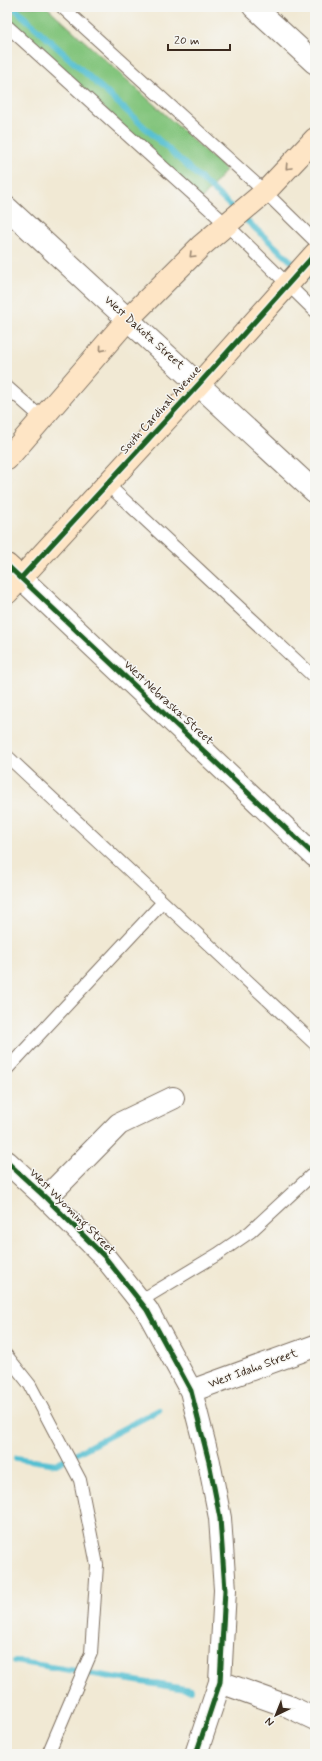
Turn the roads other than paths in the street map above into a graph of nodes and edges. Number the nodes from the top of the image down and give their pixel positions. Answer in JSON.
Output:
{"nodes":[{"id":1,"x":62,"y":7,"type":"edge"},
{"id":2,"x":254,"y":7,"type":"edge"},
{"id":3,"x":7,"y":26,"type":"edge"},
{"id":4,"x":315,"y":63,"type":"edge"},
{"id":5,"x":315,"y":139,"type":"edge"},
{"id":6,"x":265,"y":192,"type":"junction"},
{"id":7,"x":7,"y":208,"type":"edge"},
{"id":8,"x":227,"y":225,"type":"junction"},
{"id":9,"x":315,"y":241,"type":"edge"},
{"id":10,"x":315,"y":254,"type":"edge"},
{"id":11,"x":288,"y":284,"type":"junction"},
{"id":12,"x":315,"y":311,"type":"edge"},
{"id":13,"x":128,"y":319,"type":"junction"},
{"id":14,"x":199,"y":384,"type":"junction"},
{"id":15,"x":7,"y":387,"type":"edge"},
{"id":16,"x":42,"y":418,"type":"junction"},
{"id":17,"x":7,"y":459,"type":"edge"},
{"id":18,"x":108,"y":484,"type":"junction"},
{"id":19,"x":315,"y":492,"type":"edge"},
{"id":20,"x":12,"y":579,"type":"edge"},
{"id":21,"x":315,"y":678,"type":"edge"},
{"id":22,"x":7,"y":756,"type":"edge"},
{"id":23,"x":315,"y":856,"type":"edge"},
{"id":24,"x":163,"y":902,"type":"junction"},
{"id":25,"x":315,"y":1044,"type":"edge"},
{"id":26,"x":7,"y":1069,"type":"edge"},
{"id":27,"x":173,"y":1098,"type":"dead end"},
{"id":28,"x":7,"y":1162,"type":"edge"},
{"id":29,"x":315,"y":1172,"type":"edge"},
{"id":30,"x":46,"y":1198,"type":"junction"},
{"id":31,"x":140,"y":1300,"type":"junction"},
{"id":32,"x":315,"y":1346,"type":"edge"},
{"id":33,"x":7,"y":1356,"type":"edge"},
{"id":34,"x":191,"y":1391,"type":"junction"},
{"id":35,"x":220,"y":1682,"type":"junction"},
{"id":36,"x":315,"y":1720,"type":"edge"},
{"id":37,"x":48,"y":1754,"type":"edge"},
{"id":38,"x":196,"y":1754,"type":"edge"}],
"edges":[{"from":1,"to":6,"type":"lane"},
{"from":2,"to":4,"type":"street"},
{"from":3,"to":8,"type":"lane"},
{"from":5,"to":6,"type":"main road","one_way":true},
{"from":6,"to":8,"type":"main road"},
{"from":6,"to":9,"type":"lane"},
{"from":7,"to":13,"type":"street","name":"West Dakota Street"},
{"from":8,"to":11,"type":"lane"},
{"from":8,"to":13,"type":"main road","one_way":true},
{"from":10,"to":11,"type":"main road","name":"South Cardinal Avenue"},
{"from":11,"to":12,"type":"lane"},
{"from":11,"to":14,"type":"main road","name":"South Cardinal Avenue"},
{"from":13,"to":14,"type":"street","name":"West Dakota Street"},
{"from":13,"to":16,"type":"main road","one_way":true},
{"from":14,"to":18,"type":"main road","name":"South Cardinal Avenue"},
{"from":14,"to":19,"type":"street","name":"West Dakota Street"},
{"from":15,"to":16,"type":"lane"},
{"from":16,"to":17,"type":"main road"},
{"from":18,"to":20,"type":"main road","name":"South Cardinal Avenue"},
{"from":18,"to":21,"type":"lane"},
{"from":20,"to":23,"type":"street","name":"West Nebraska Street"},
{"from":22,"to":24,"type":"lane"},
{"from":24,"to":25,"type":"lane"},
{"from":24,"to":26,"type":"lane"},
{"from":27,"to":30,"type":"street"},
{"from":28,"to":30,"type":"street","name":"West Wyoming Street"},
{"from":29,"to":31,"type":"lane"},
{"from":30,"to":31,"type":"street","name":"West Wyoming Street"},
{"from":31,"to":34,"type":"street","name":"West Wyoming Street"},
{"from":32,"to":34,"type":"street","name":"West Idaho Street"},
{"from":33,"to":37,"type":"lane"},
{"from":34,"to":35,"type":"street","name":"West Wyoming Street"},
{"from":35,"to":36,"type":"street"},
{"from":35,"to":38,"type":"street","name":"West Wyoming Street"}]}
